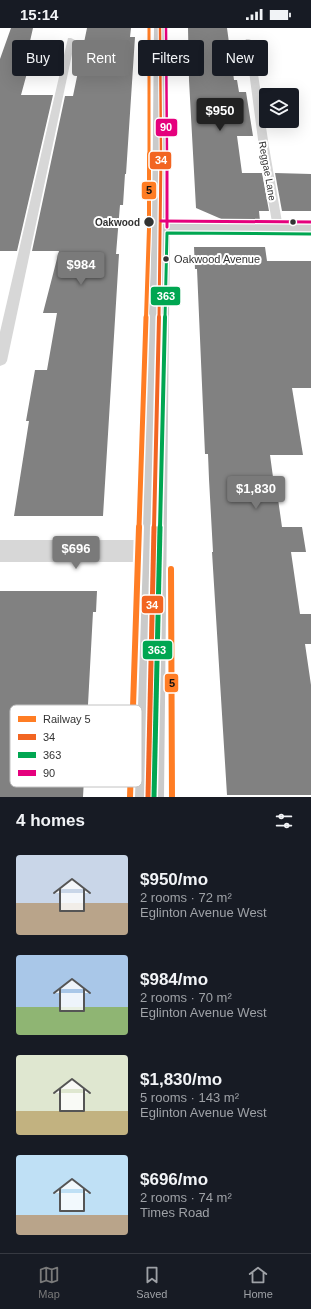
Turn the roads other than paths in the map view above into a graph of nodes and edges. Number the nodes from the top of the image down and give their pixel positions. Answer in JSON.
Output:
{"nodes":[{"id":1,"x":160,"y":28,"type":"edge"},
{"id":2,"x":71,"y":40,"type":"dead end"},
{"id":3,"x":254,"y":76,"type":"edge"},
{"id":4,"x":161,"y":227,"type":"junction"},
{"id":5,"x":278,"y":228,"type":"junction"},
{"id":6,"x":311,"y":228,"type":"edge"},
{"id":7,"x":0,"y":361,"type":"edge"},
{"id":8,"x":0,"y":551,"type":"edge"},
{"id":9,"x":152,"y":551,"type":"junction"},
{"id":10,"x":148,"y":797,"type":"edge"}],
"edges":[{"from":1,"to":4,"type":"main road"},
{"from":2,"to":7,"type":"lane"},
{"from":3,"to":5,"type":"lane","name":"Reggae Lane"},
{"from":4,"to":5,"type":"street"},
{"from":4,"to":9,"type":"main road"},
{"from":5,"to":6,"type":"street"},
{"from":8,"to":9,"type":"street"},
{"from":9,"to":10,"type":"main road"}]}
